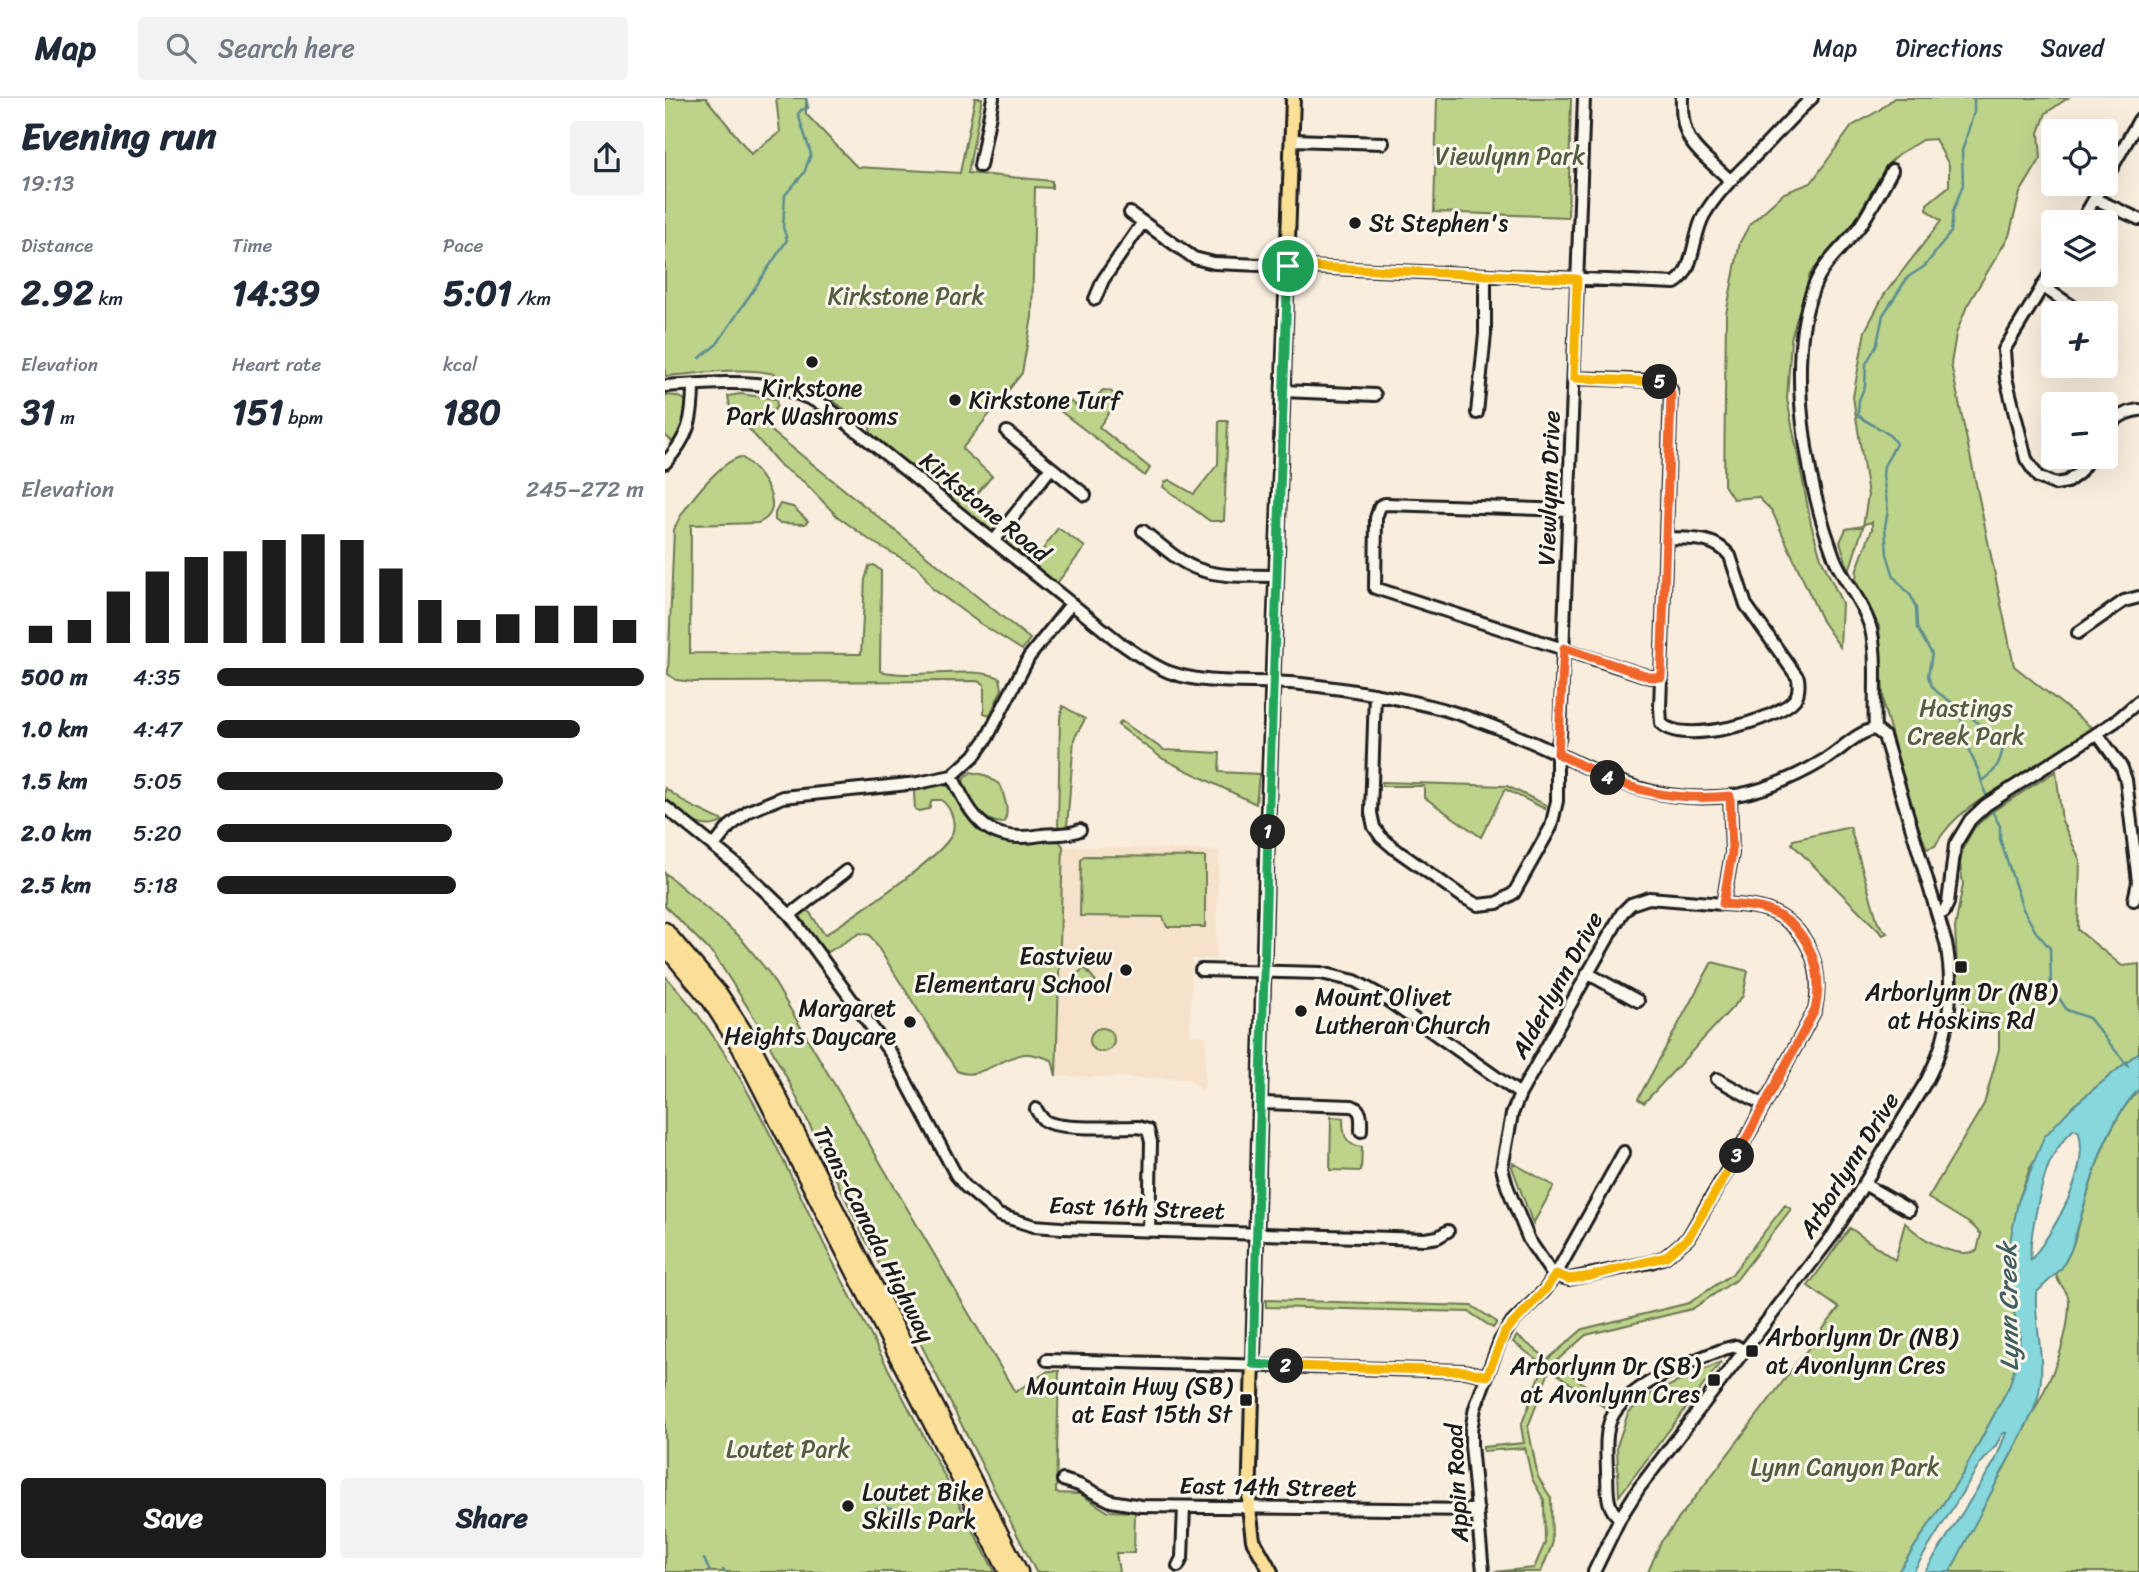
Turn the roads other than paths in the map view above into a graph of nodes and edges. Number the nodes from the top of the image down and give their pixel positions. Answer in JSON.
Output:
{"nodes":[{"id":1,"x":993,"y":98,"type":"edge"},
{"id":2,"x":1293,"y":98,"type":"edge"},
{"id":3,"x":1584,"y":98,"type":"edge"},
{"id":4,"x":1682,"y":98,"type":"edge"},
{"id":5,"x":1812,"y":98,"type":"edge"},
{"id":6,"x":2139,"y":120,"type":"edge"},
{"id":7,"x":1292,"y":140,"type":"junction"},
{"id":8,"x":1383,"y":143,"type":"dead end"},
{"id":9,"x":2118,"y":157,"type":"edge"},
{"id":10,"x":981,"y":166,"type":"dead end"},
{"id":11,"x":1892,"y":170,"type":"dead end"},
{"id":12,"x":1731,"y":181,"type":"junction"},
{"id":13,"x":2097,"y":196,"type":"edge"},
{"id":14,"x":2095,"y":199,"type":"junction"},
{"id":15,"x":2088,"y":210,"type":"edge"},
{"id":16,"x":1130,"y":213,"type":"dead end"},
{"id":17,"x":2139,"y":219,"type":"edge"},
{"id":18,"x":1143,"y":222,"type":"junction"},
{"id":19,"x":1288,"y":266,"type":"junction"},
{"id":20,"x":1485,"y":275,"type":"junction"},
{"id":21,"x":1577,"y":279,"type":"junction"},
{"id":22,"x":2041,"y":287,"type":"edge"},
{"id":23,"x":2043,"y":287,"type":"edge"},
{"id":24,"x":1095,"y":299,"type":"dead end"},
{"id":25,"x":2064,"y":301,"type":"edge"},
{"id":26,"x":1574,"y":378,"type":"junction"},
{"id":27,"x":693,"y":385,"type":"junction"},
{"id":28,"x":665,"y":386,"type":"edge"},
{"id":29,"x":1283,"y":391,"type":"junction"},
{"id":30,"x":1375,"y":395,"type":"dead end"},
{"id":31,"x":2139,"y":410,"type":"edge"},
{"id":32,"x":1477,"y":414,"type":"dead end"},
{"id":33,"x":2118,"y":418,"type":"edge"},
{"id":34,"x":1007,"y":432,"type":"dead end"},
{"id":35,"x":665,"y":463,"type":"edge"},
{"id":36,"x":1051,"y":468,"type":"junction"},
{"id":37,"x":2082,"y":469,"type":"edge"},
{"id":38,"x":1085,"y":495,"type":"dead end"},
{"id":39,"x":1569,"y":510,"type":"junction"},
{"id":40,"x":1143,"y":531,"type":"dead end"},
{"id":41,"x":1666,"y":538,"type":"junction"},
{"id":42,"x":994,"y":541,"type":"junction"},
{"id":43,"x":1276,"y":576,"type":"junction"},
{"id":44,"x":2139,"y":597,"type":"edge"},
{"id":45,"x":1071,"y":604,"type":"junction"},
{"id":46,"x":2078,"y":633,"type":"dead end"},
{"id":47,"x":1564,"y":648,"type":"junction"},
{"id":48,"x":1661,"y":677,"type":"junction"},
{"id":49,"x":1273,"y":682,"type":"junction"},
{"id":50,"x":1375,"y":694,"type":"junction"},
{"id":51,"x":2139,"y":701,"type":"edge"},
{"id":52,"x":1875,"y":729,"type":"junction"},
{"id":53,"x":2097,"y":733,"type":"junction"},
{"id":54,"x":1558,"y":754,"type":"junction"},
{"id":55,"x":951,"y":776,"type":"junction"},
{"id":56,"x":2139,"y":777,"type":"edge"},
{"id":57,"x":2126,"y":780,"type":"junction"},
{"id":58,"x":1730,"y":796,"type":"junction"},
{"id":59,"x":665,"y":807,"type":"edge"},
{"id":60,"x":1080,"y":831,"type":"dead end"},
{"id":61,"x":715,"y":846,"type":"junction"},
{"id":62,"x":846,"y":871,"type":"dead end"},
{"id":63,"x":2134,"y":900,"type":"dead end"},
{"id":64,"x":1723,"y":904,"type":"junction"},
{"id":65,"x":1939,"y":914,"type":"junction"},
{"id":66,"x":790,"y":915,"type":"junction"},
{"id":67,"x":665,"y":930,"type":"edge"},
{"id":68,"x":665,"y":947,"type":"edge"},
{"id":69,"x":1201,"y":970,"type":"dead end"},
{"id":70,"x":1265,"y":972,"type":"junction"},
{"id":71,"x":1587,"y":973,"type":"junction"},
{"id":72,"x":1638,"y":1001,"type":"dead end"},
{"id":73,"x":1717,"y":1079,"type":"dead end"},
{"id":74,"x":1520,"y":1094,"type":"junction"},
{"id":75,"x":1261,"y":1103,"type":"junction"},
{"id":76,"x":1764,"y":1105,"type":"junction"},
{"id":77,"x":1036,"y":1109,"type":"dead end"},
{"id":78,"x":1361,"y":1131,"type":"dead end"},
{"id":79,"x":1624,"y":1152,"type":"dead end"},
{"id":80,"x":1864,"y":1184,"type":"junction"},
{"id":81,"x":1909,"y":1210,"type":"dead end"},
{"id":82,"x":1149,"y":1231,"type":"junction"},
{"id":83,"x":1448,"y":1231,"type":"dead end"},
{"id":84,"x":1257,"y":1234,"type":"junction"},
{"id":85,"x":1556,"y":1274,"type":"junction"},
{"id":86,"x":1745,"y":1351,"type":"junction"},
{"id":87,"x":1047,"y":1360,"type":"dead end"},
{"id":88,"x":1253,"y":1364,"type":"junction"},
{"id":89,"x":1487,"y":1376,"type":"junction"},
{"id":90,"x":1063,"y":1479,"type":"dead end"},
{"id":91,"x":1184,"y":1507,"type":"junction"},
{"id":92,"x":1249,"y":1508,"type":"junction"},
{"id":93,"x":1478,"y":1510,"type":"junction"},
{"id":94,"x":1620,"y":1518,"type":"junction"},
{"id":95,"x":1178,"y":1566,"type":"dead end"},
{"id":96,"x":1007,"y":1572,"type":"edge"},
{"id":97,"x":1020,"y":1572,"type":"edge"},
{"id":98,"x":1271,"y":1572,"type":"edge"},
{"id":99,"x":1483,"y":1572,"type":"edge"},
{"id":100,"x":1594,"y":1572,"type":"edge"}],
"edges":[{"from":1,"to":10,"type":"street"},
{"from":2,"to":7,"type":"main road"},
{"from":3,"to":21,"type":"street","name":"Viewlynn Drive"},
{"from":4,"to":12,"type":"street"},
{"from":5,"to":12,"type":"street"},
{"from":6,"to":9,"type":"street"},
{"from":7,"to":8,"type":"street"},
{"from":7,"to":19,"type":"main road"},
{"from":11,"to":52,"type":"street"},
{"from":12,"to":21,"type":"street"},
{"from":13,"to":14,"type":"street"},
{"from":14,"to":15,"type":"street"},
{"from":14,"to":17,"type":"street"},
{"from":16,"to":18,"type":"street"},
{"from":18,"to":19,"type":"street"},
{"from":18,"to":24,"type":"street"},
{"from":19,"to":20,"type":"street"},
{"from":19,"to":29,"type":"main road"},
{"from":20,"to":21,"type":"street"},
{"from":20,"to":32,"type":"street"},
{"from":21,"to":26,"type":"street","name":"Viewlynn Drive"},
{"from":22,"to":37,"type":"street"},
{"from":23,"to":25,"type":"street"},
{"from":26,"to":39,"type":"street","name":"Viewlynn Drive"},
{"from":26,"to":41,"type":"street"},
{"from":27,"to":28,"type":"street","name":"Kirkstone Road"},
{"from":27,"to":35,"type":"street"},
{"from":27,"to":42,"type":"street","name":"Kirkstone Road"},
{"from":29,"to":30,"type":"street"},
{"from":29,"to":43,"type":"main road"},
{"from":31,"to":33,"type":"street"},
{"from":34,"to":36,"type":"street"},
{"from":36,"to":38,"type":"street"},
{"from":36,"to":42,"type":"street"},
{"from":39,"to":47,"type":"street","name":"Viewlynn Drive"},
{"from":39,"to":47,"type":"street"},
{"from":40,"to":43,"type":"street"},
{"from":41,"to":48,"type":"street"},
{"from":41,"to":48,"type":"street"},
{"from":42,"to":45,"type":"street","name":"Kirkstone Road"},
{"from":43,"to":49,"type":"main road"},
{"from":44,"to":46,"type":"street"},
{"from":45,"to":49,"type":"street","name":"Kirkstone Road"},
{"from":45,"to":55,"type":"street"},
{"from":47,"to":48,"type":"street"},
{"from":47,"to":54,"type":"street","name":"Viewlynn Drive"},
{"from":49,"to":50,"type":"street","name":"Kirkstone Road"},
{"from":49,"to":70,"type":"main road"},
{"from":50,"to":54,"type":"street","name":"Kirkstone Road"},
{"from":50,"to":54,"type":"street","name":"Viewlynn Drive"},
{"from":51,"to":53,"type":"street"},
{"from":52,"to":58,"type":"street","name":"Kirkstone Road"},
{"from":52,"to":65,"type":"street","name":"Arborlynn Drive"},
{"from":53,"to":57,"type":"street"},
{"from":53,"to":65,"type":"street"},
{"from":54,"to":58,"type":"street","name":"Kirkstone Road"},
{"from":55,"to":60,"type":"street"},
{"from":55,"to":61,"type":"street"},
{"from":56,"to":57,"type":"street"},
{"from":57,"to":63,"type":"street"},
{"from":58,"to":64,"type":"street"},
{"from":59,"to":61,"type":"street","name":"East 16th Street"},
{"from":61,"to":66,"type":"street","name":"East 16th Street"},
{"from":62,"to":66,"type":"street"},
{"from":64,"to":71,"type":"street","name":"Alderlynn Drive"},
{"from":64,"to":76,"type":"street"},
{"from":65,"to":80,"type":"street","name":"Arborlynn Drive"},
{"from":66,"to":82,"type":"street","name":"East 16th Street"},
{"from":67,"to":97,"type":"highway","name":"Trans-Canada Highway"},
{"from":68,"to":96,"type":"highway","name":"Trans-Canada Highway"},
{"from":69,"to":70,"type":"street"},
{"from":70,"to":74,"type":"street"},
{"from":70,"to":75,"type":"main road"},
{"from":71,"to":72,"type":"street"},
{"from":71,"to":74,"type":"street","name":"Alderlynn Drive"},
{"from":73,"to":76,"type":"street"},
{"from":74,"to":85,"type":"street","name":"Alderlynn Drive"},
{"from":75,"to":78,"type":"street"},
{"from":75,"to":84,"type":"main road"},
{"from":76,"to":85,"type":"street"},
{"from":77,"to":82,"type":"street"},
{"from":79,"to":85,"type":"street","name":"Appin Road"},
{"from":80,"to":81,"type":"street"},
{"from":80,"to":86,"type":"street","name":"Arborlynn Drive"},
{"from":82,"to":84,"type":"street","name":"East 16th Street"},
{"from":83,"to":84,"type":"street","name":"East 16th Street"},
{"from":84,"to":88,"type":"main road"},
{"from":85,"to":89,"type":"street","name":"Appin Road"},
{"from":86,"to":94,"type":"street","name":"Arborlynn Drive"},
{"from":86,"to":94,"type":"street"},
{"from":87,"to":88,"type":"street"},
{"from":88,"to":89,"type":"street"},
{"from":88,"to":92,"type":"main road"},
{"from":89,"to":93,"type":"street","name":"Appin Road"},
{"from":90,"to":91,"type":"street","name":"East 14th Street"},
{"from":91,"to":92,"type":"street","name":"East 14th Street"},
{"from":91,"to":95,"type":"street"},
{"from":92,"to":93,"type":"street","name":"East 14th Street"},
{"from":92,"to":98,"type":"main road"},
{"from":93,"to":99,"type":"street","name":"Appin Road"},
{"from":94,"to":100,"type":"street","name":"Arborlynn Drive"}]}
